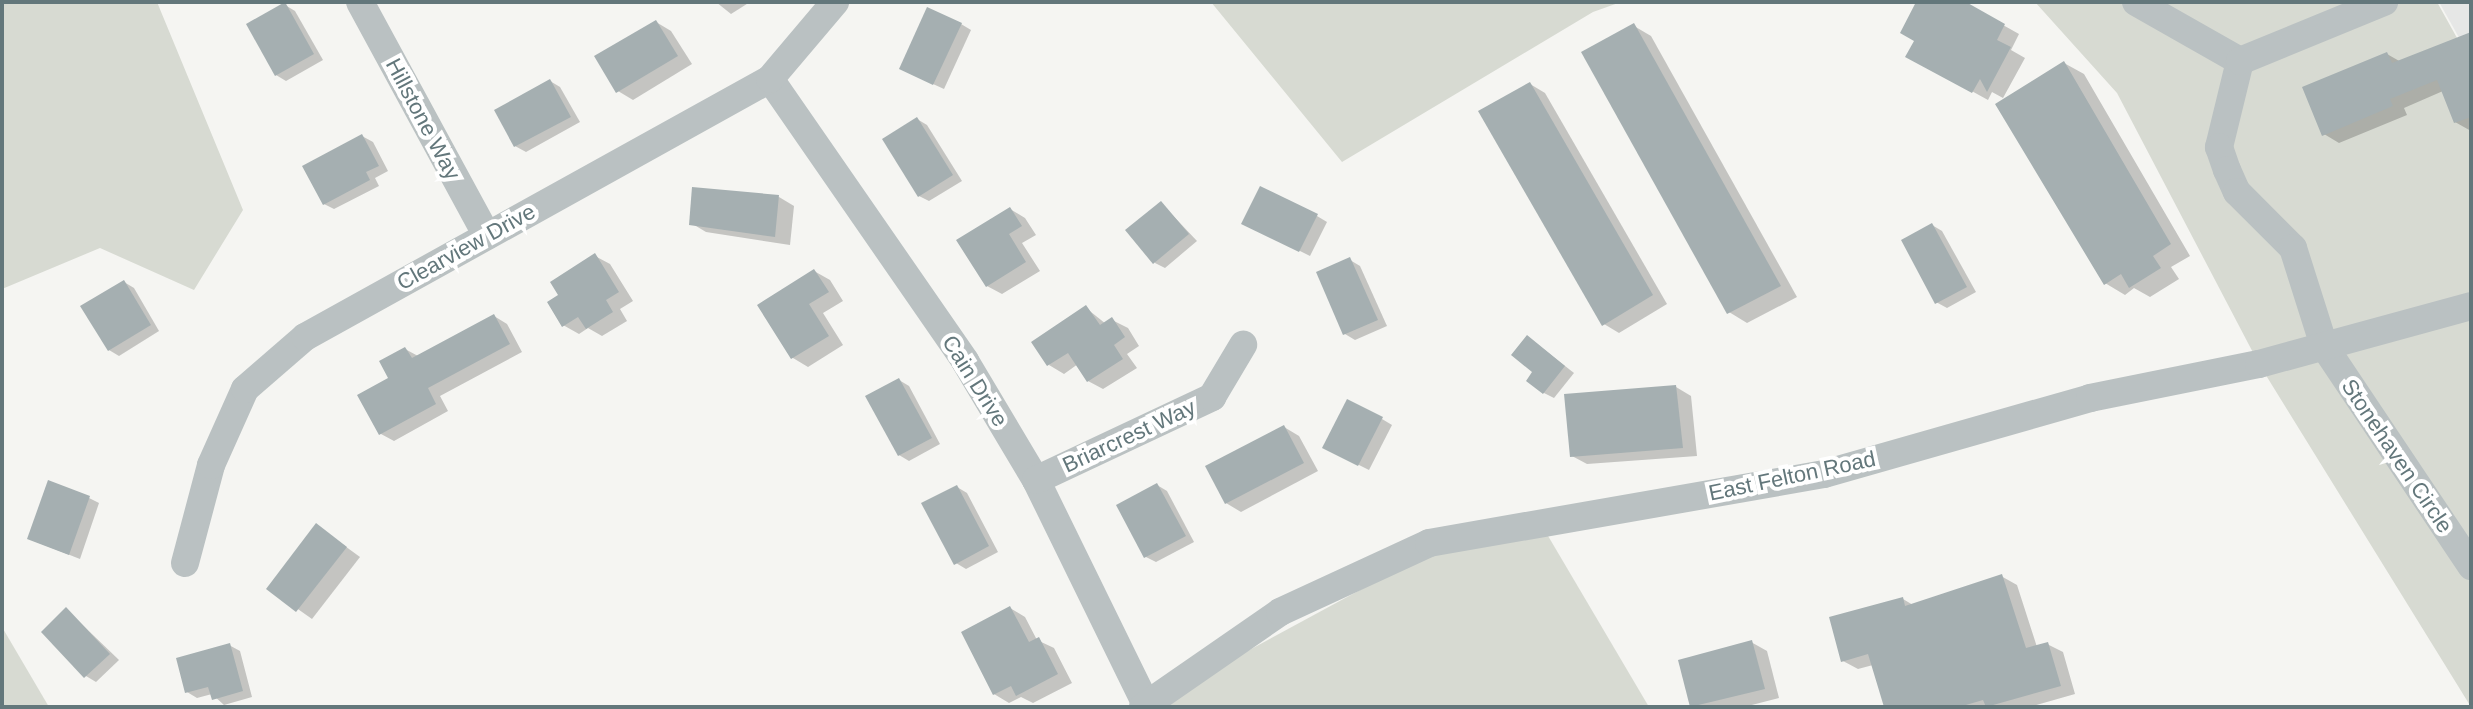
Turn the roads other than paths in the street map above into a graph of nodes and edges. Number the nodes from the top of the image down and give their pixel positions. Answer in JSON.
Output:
{"nodes":[{"id":1,"x":360,"y":2,"type":"edge"},
{"id":2,"x":835,"y":2,"type":"edge"},
{"id":3,"x":2136,"y":2,"type":"edge"},
{"id":4,"x":2384,"y":2,"type":"edge"},
{"id":5,"x":2240,"y":61,"type":"junction"},
{"id":6,"x":770,"y":79,"type":"junction"},
{"id":7,"x":487,"y":236,"type":"junction"},
{"id":8,"x":2471,"y":306,"type":"edge"},
{"id":9,"x":1243,"y":345,"type":"dead end"},
{"id":10,"x":2324,"y":346,"type":"junction"},
{"id":11,"x":1036,"y":480,"type":"junction"},
{"id":12,"x":185,"y":563,"type":"dead end"},
{"id":13,"x":2471,"y":566,"type":"edge"},
{"id":14,"x":1145,"y":706,"type":"edge"}],
"edges":[{"from":1,"to":7,"type":"street","name":"Hillstone Way"},
{"from":2,"to":6,"type":"street","name":"Clearview Drive"},
{"from":3,"to":5,"type":"street"},
{"from":4,"to":5,"type":"street"},
{"from":5,"to":10,"type":"street","name":"Stonehaven Circle"},
{"from":6,"to":7,"type":"street","name":"Clearview Drive"},
{"from":6,"to":11,"type":"street","name":"Cain Drive"},
{"from":7,"to":12,"type":"street","name":"Clearview Drive"},
{"from":8,"to":10,"type":"street","name":"East Felton Road"},
{"from":9,"to":11,"type":"street","name":"Briarcrest Way"},
{"from":10,"to":13,"type":"street","name":"Stonehaven Circle"},
{"from":10,"to":14,"type":"street","name":"East Felton Road"},
{"from":11,"to":14,"type":"street","name":"Cain Drive"}]}
